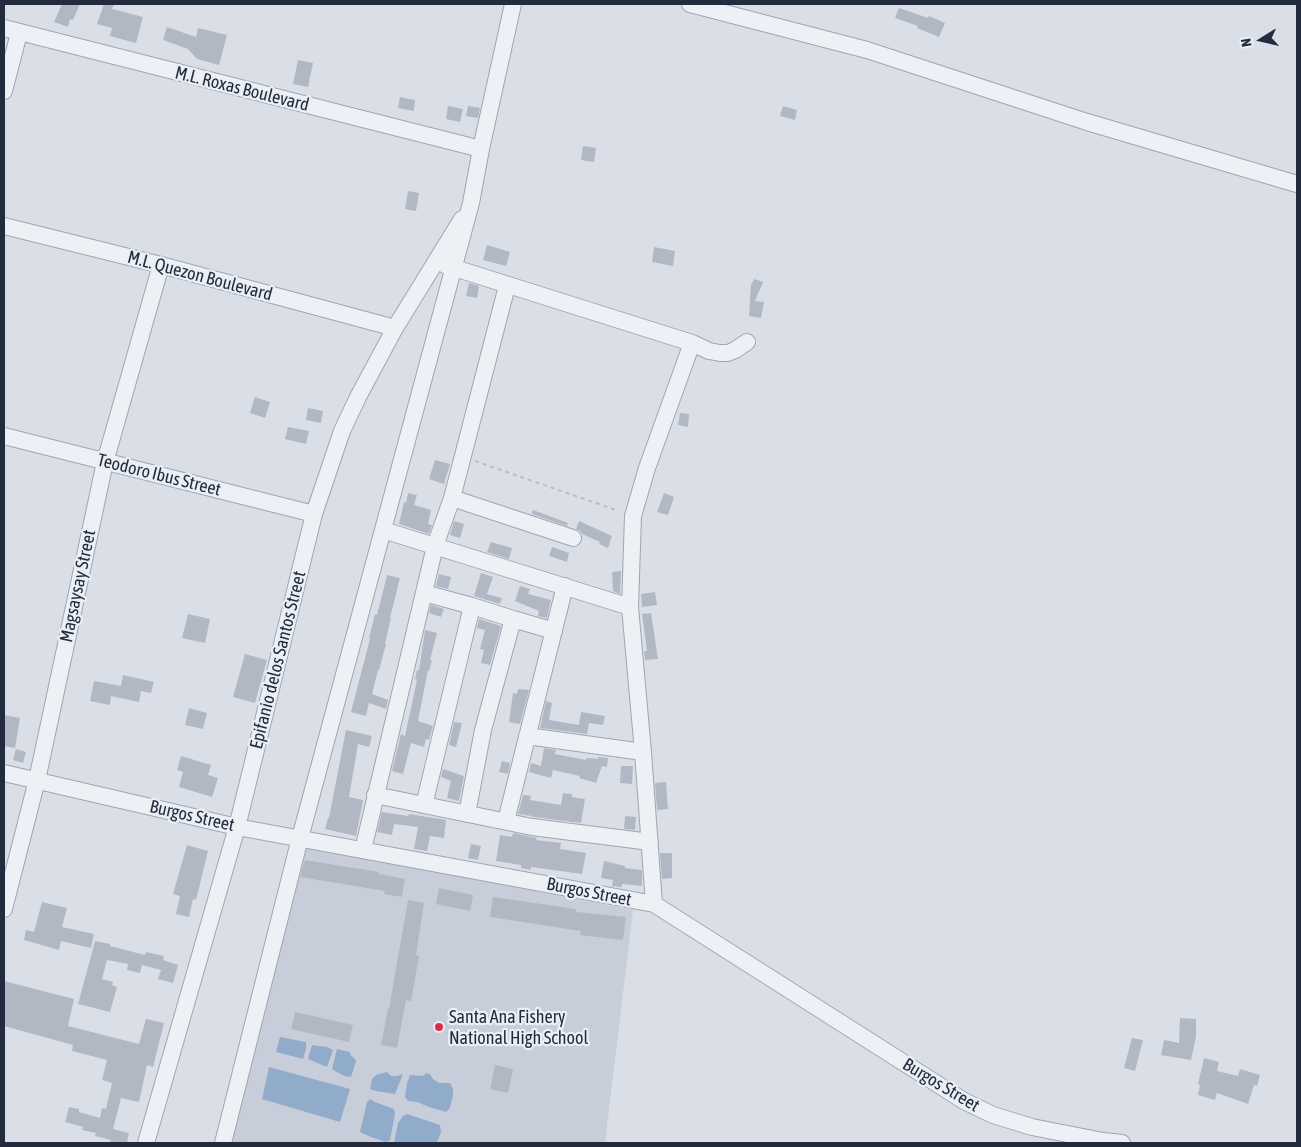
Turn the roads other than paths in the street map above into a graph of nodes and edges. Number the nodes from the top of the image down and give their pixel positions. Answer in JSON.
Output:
{"nodes":[{"id":1,"x":513,"y":4,"type":"edge"},
{"id":2,"x":690,"y":4,"type":"edge"},
{"id":3,"x":12,"y":31,"type":"edge"},
{"id":4,"x":4,"y":91,"type":"edge"},
{"id":5,"x":481,"y":149,"type":"junction"},
{"id":6,"x":1297,"y":184,"type":"edge"},
{"id":7,"x":471,"y":203,"type":"junction"},
{"id":8,"x":4,"y":226,"type":"edge"},
{"id":9,"x":436,"y":261,"type":"junction"},
{"id":10,"x":161,"y":265,"type":"junction"},
{"id":11,"x":454,"y":268,"type":"junction"},
{"id":12,"x":507,"y":286,"type":"junction"},
{"id":13,"x":395,"y":328,"type":"junction"},
{"id":14,"x":747,"y":342,"type":"dead end"},
{"id":15,"x":692,"y":343,"type":"junction"},
{"id":16,"x":4,"y":436,"type":"edge"},
{"id":17,"x":105,"y":462,"type":"junction"},
{"id":18,"x":452,"y":498,"type":"junction"},
{"id":19,"x":314,"y":514,"type":"junction"},
{"id":20,"x":383,"y":530,"type":"junction"},
{"id":21,"x":573,"y":538,"type":"dead end"},
{"id":22,"x":435,"y":546,"type":"junction"},
{"id":23,"x":565,"y":586,"type":"junction"},
{"id":24,"x":424,"y":593,"type":"junction"},
{"id":25,"x":472,"y":606,"type":"junction"},
{"id":26,"x":630,"y":607,"type":"junction"},
{"id":27,"x":513,"y":619,"type":"junction"},
{"id":28,"x":554,"y":631,"type":"junction"},
{"id":29,"x":527,"y":736,"type":"junction"},
{"id":30,"x":643,"y":752,"type":"junction"},
{"id":31,"x":4,"y":773,"type":"edge"},
{"id":32,"x":37,"y":780,"type":"junction"},
{"id":33,"x":375,"y":796,"type":"junction"},
{"id":34,"x":424,"y":805,"type":"junction"},
{"id":35,"x":467,"y":814,"type":"junction"},
{"id":36,"x":506,"y":822,"type":"junction"},
{"id":37,"x":237,"y":827,"type":"junction"},
{"id":38,"x":300,"y":838,"type":"junction"},
{"id":39,"x":650,"y":842,"type":"junction"},
{"id":40,"x":363,"y":850,"type":"junction"},
{"id":41,"x":654,"y":904,"type":"junction"},
{"id":42,"x":4,"y":909,"type":"edge"},
{"id":43,"x":1103,"y":1142,"type":"edge"},
{"id":44,"x":146,"y":1143,"type":"edge"},
{"id":45,"x":223,"y":1143,"type":"edge"},
{"id":46,"x":1122,"y":1143,"type":"edge"}],
"edges":[{"from":1,"to":5,"type":"street"},
{"from":2,"to":6,"type":"street"},
{"from":3,"to":4,"type":"street"},
{"from":3,"to":5,"type":"street","name":"M.L. Roxas Boulevard"},
{"from":5,"to":7,"type":"street"},
{"from":7,"to":9,"type":"street","name":"Epifanio delos Santos Street"},
{"from":7,"to":11,"type":"street"},
{"from":8,"to":10,"type":"street","name":"M.L. Quezon Boulevard"},
{"from":9,"to":11,"type":"street"},
{"from":9,"to":13,"type":"street","name":"Epifanio delos Santos Street"},
{"from":10,"to":13,"type":"street","name":"M.L. Quezon Boulevard"},
{"from":10,"to":17,"type":"street","name":"Magsaysay Street"},
{"from":11,"to":12,"type":"street"},
{"from":11,"to":20,"type":"street"},
{"from":12,"to":15,"type":"street"},
{"from":12,"to":18,"type":"street"},
{"from":13,"to":19,"type":"street","name":"Epifanio delos Santos Street"},
{"from":14,"to":15,"type":"street"},
{"from":15,"to":26,"type":"street"},
{"from":16,"to":17,"type":"street","name":"Teodoro Ibus Street"},
{"from":17,"to":19,"type":"street","name":"Teodoro Ibus Street"},
{"from":17,"to":32,"type":"street","name":"Magsaysay Street"},
{"from":18,"to":21,"type":"street"},
{"from":18,"to":22,"type":"street"},
{"from":19,"to":37,"type":"street","name":"Epifanio delos Santos Street"},
{"from":20,"to":22,"type":"street"},
{"from":20,"to":38,"type":"street"},
{"from":22,"to":23,"type":"street"},
{"from":22,"to":24,"type":"street"},
{"from":23,"to":26,"type":"street"},
{"from":23,"to":28,"type":"street"},
{"from":24,"to":25,"type":"street"},
{"from":24,"to":33,"type":"street"},
{"from":25,"to":27,"type":"street"},
{"from":25,"to":34,"type":"street"},
{"from":26,"to":30,"type":"street"},
{"from":27,"to":28,"type":"street"},
{"from":27,"to":35,"type":"street"},
{"from":28,"to":29,"type":"street"},
{"from":29,"to":30,"type":"street"},
{"from":29,"to":36,"type":"street"},
{"from":30,"to":39,"type":"street"},
{"from":31,"to":32,"type":"street","name":"Burgos Street"},
{"from":32,"to":37,"type":"street","name":"Burgos Street"},
{"from":32,"to":42,"type":"street","name":"Magsaysay Street"},
{"from":33,"to":34,"type":"street"},
{"from":33,"to":40,"type":"street"},
{"from":34,"to":35,"type":"street"},
{"from":35,"to":36,"type":"street"},
{"from":36,"to":39,"type":"street"},
{"from":37,"to":38,"type":"street","name":"Burgos Street"},
{"from":37,"to":44,"type":"street","name":"Epifanio delos Santos Street"},
{"from":38,"to":40,"type":"street","name":"Burgos Street"},
{"from":38,"to":45,"type":"street"},
{"from":39,"to":41,"type":"street"},
{"from":40,"to":41,"type":"street","name":"Burgos Street"},
{"from":41,"to":43,"type":"street","name":"Burgos Street"},
{"from":43,"to":46,"type":"street","name":"Burgos Street"}]}
